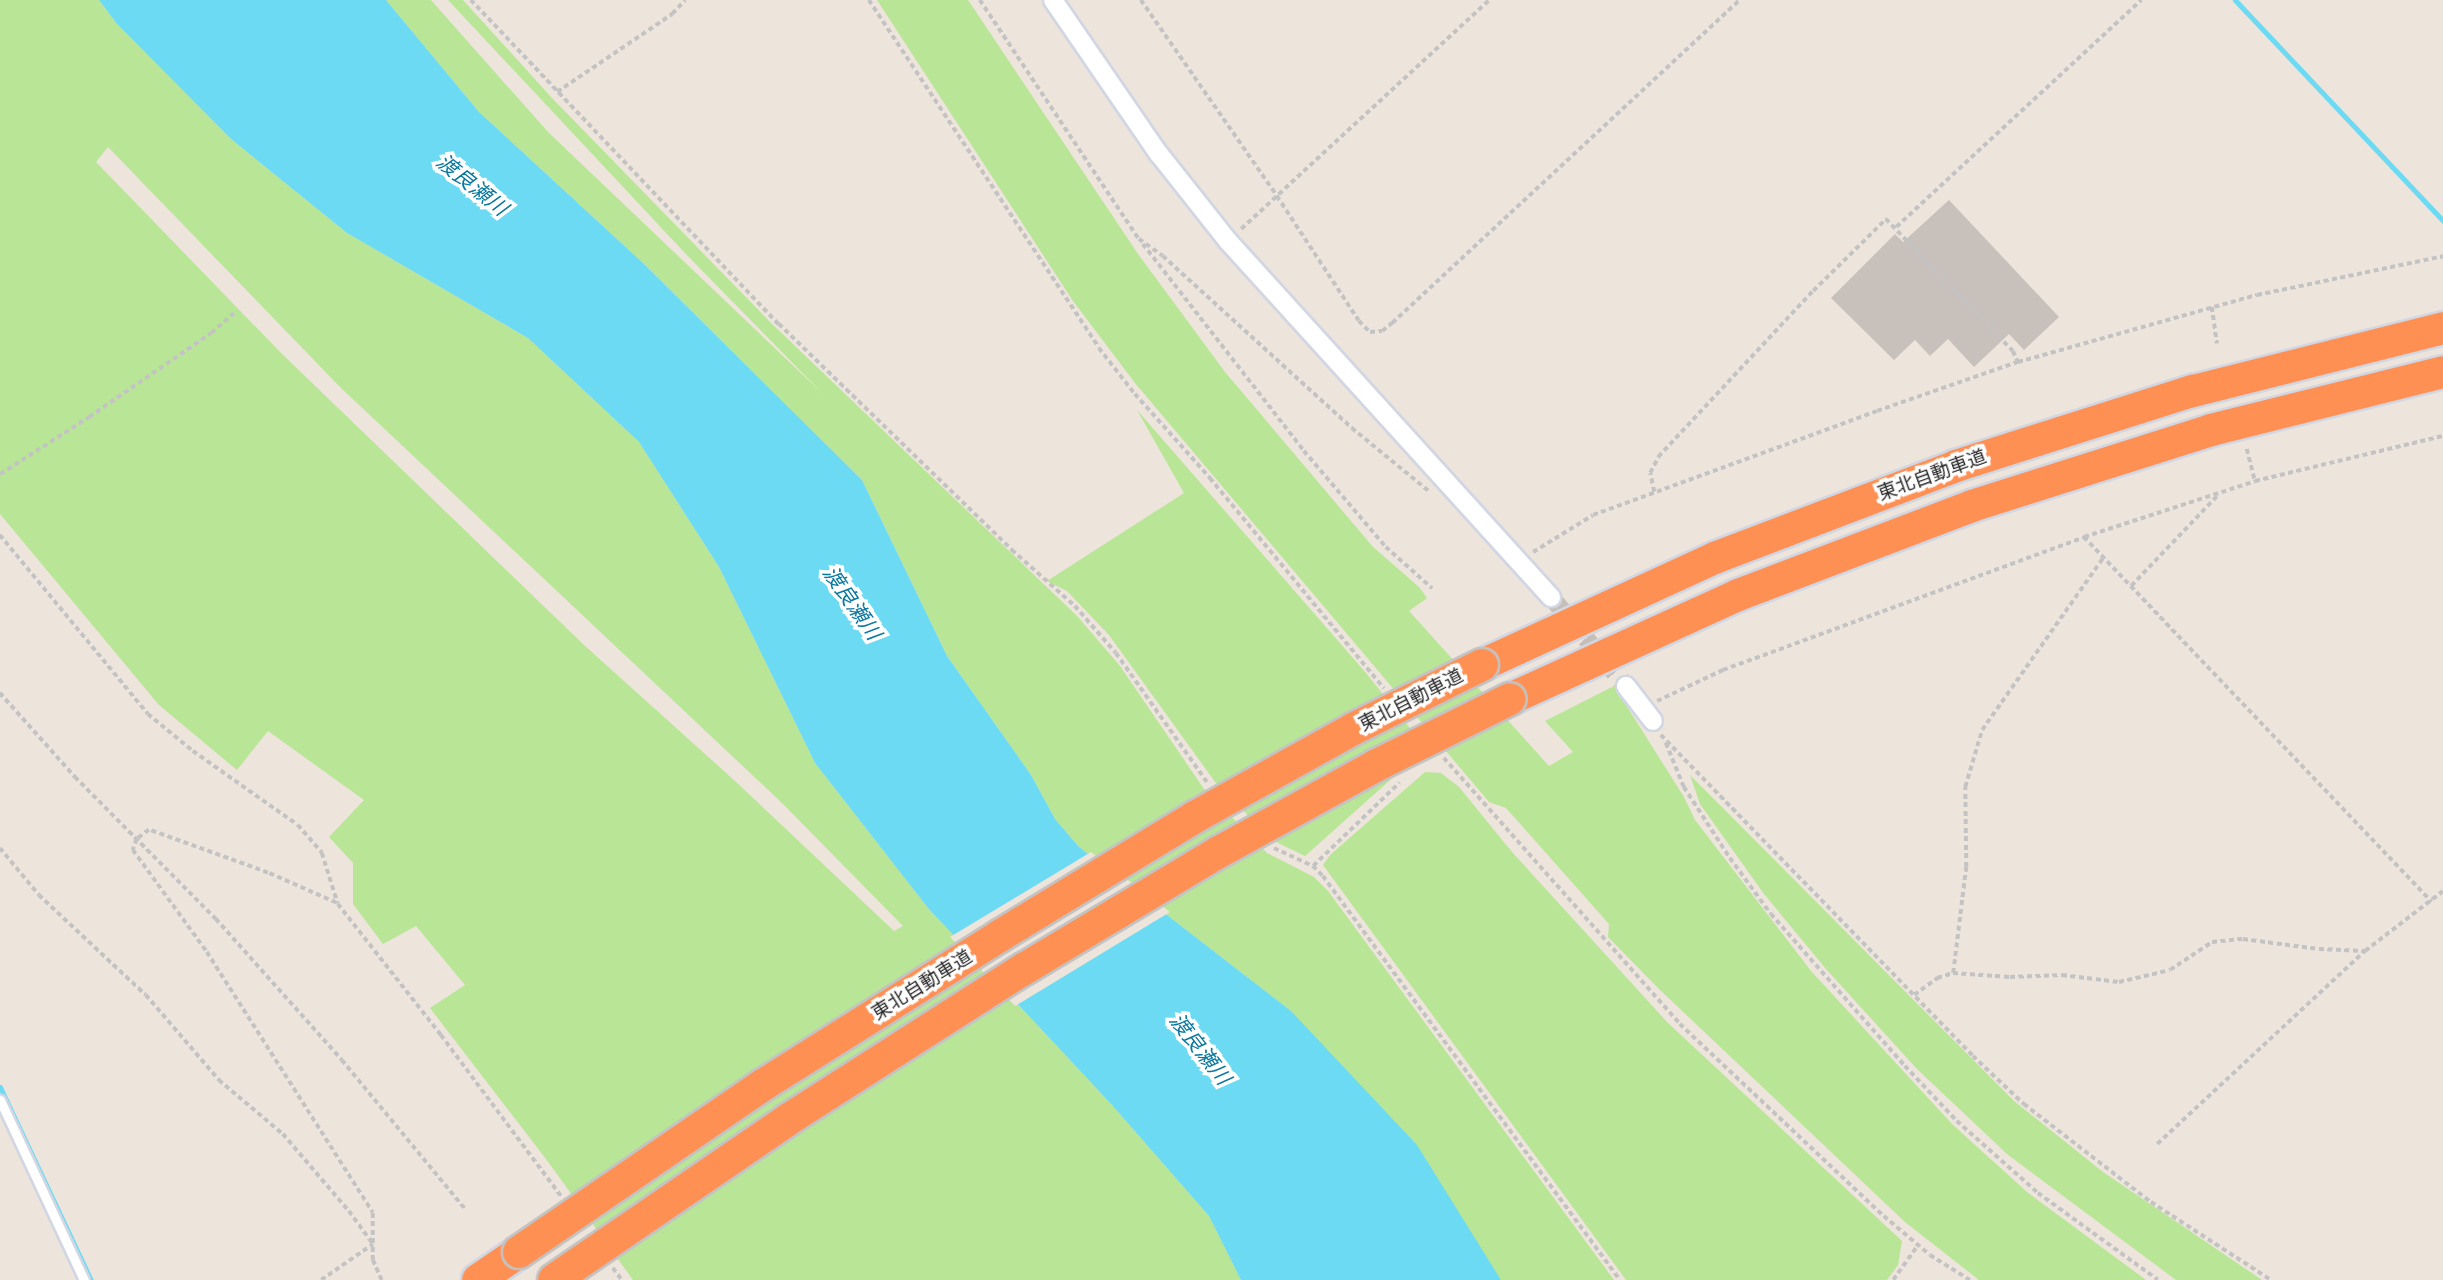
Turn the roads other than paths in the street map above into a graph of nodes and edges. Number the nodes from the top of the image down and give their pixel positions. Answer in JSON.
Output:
{"nodes":[{"id":1,"x":1053,"y":0,"type":"edge"},
{"id":2,"x":2443,"y":328,"type":"edge"},
{"id":3,"x":2443,"y":372,"type":"edge"},
{"id":4,"x":1551,"y":597,"type":"tunnel mouth"},
{"id":5,"x":1626,"y":687,"type":"tunnel mouth"},
{"id":6,"x":1648,"y":715,"type":"road end"},
{"id":7,"x":0,"y":1100,"type":"edge"},
{"id":8,"x":84,"y":1280,"type":"edge"},
{"id":9,"x":478,"y":1280,"type":"edge"},
{"id":10,"x":554,"y":1280,"type":"edge"}],
"edges":[{"from":1,"to":4,"type":"street"},
{"from":2,"to":9,"type":"highway","name":"東北自動車道","bridge":true},
{"from":3,"to":10,"type":"highway","bridge":true},
{"from":5,"to":6,"type":"street"},
{"from":7,"to":8,"type":"lane"}]}
